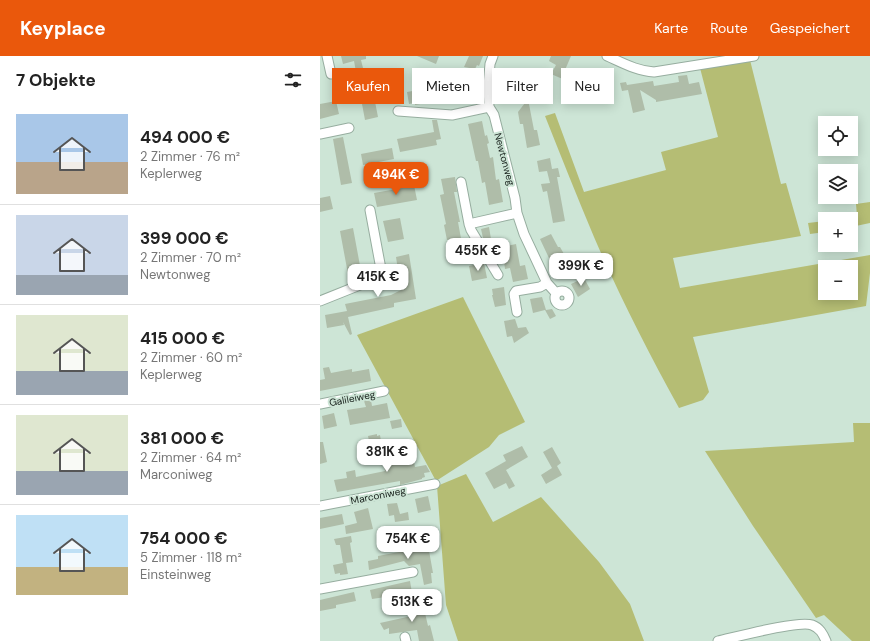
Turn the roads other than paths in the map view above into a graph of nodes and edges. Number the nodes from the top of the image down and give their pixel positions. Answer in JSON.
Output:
{"nodes":[{"id":1,"x":327,"y":56,"type":"edge"},
{"id":2,"x":493,"y":56,"type":"edge"},
{"id":3,"x":607,"y":56,"type":"edge"},
{"id":4,"x":754,"y":56,"type":"edge"},
{"id":5,"x":331,"y":74,"type":"dead end"},
{"id":6,"x":489,"y":107,"type":"junction"},
{"id":7,"x":398,"y":111,"type":"dead end"},
{"id":8,"x":349,"y":128,"type":"dead end"},
{"id":9,"x":320,"y":134,"type":"edge"},
{"id":10,"x":462,"y":182,"type":"dead end"},
{"id":11,"x":370,"y":210,"type":"dead end"},
{"id":12,"x":517,"y":213,"type":"junction"},
{"id":13,"x":469,"y":224,"type":"junction"},
{"id":14,"x":498,"y":276,"type":"dead end"},
{"id":15,"x":547,"y":283,"type":"junction"},
{"id":16,"x":556,"y":293,"type":"dead end"},
{"id":17,"x":320,"y":301,"type":"edge"},
{"id":18,"x":517,"y":312,"type":"dead end"},
{"id":19,"x":384,"y":391,"type":"dead end"},
{"id":20,"x":320,"y":404,"type":"edge"},
{"id":21,"x":435,"y":484,"type":"dead end"},
{"id":22,"x":320,"y":506,"type":"edge"},
{"id":23,"x":413,"y":572,"type":"dead end"},
{"id":24,"x":320,"y":589,"type":"edge"},
{"id":25,"x":737,"y":639,"type":"edge"},
{"id":26,"x":718,"y":641,"type":"edge"},
{"id":27,"x":826,"y":641,"type":"edge"}],
"edges":[{"from":1,"to":5,"type":"street"},
{"from":2,"to":6,"type":"street","name":"Newtonweg"},
{"from":3,"to":4,"type":"street"},
{"from":6,"to":7,"type":"street"},
{"from":6,"to":12,"type":"street","name":"Newtonweg"},
{"from":8,"to":9,"type":"street"},
{"from":10,"to":13,"type":"street"},
{"from":11,"to":17,"type":"street"},
{"from":12,"to":13,"type":"street"},
{"from":12,"to":15,"type":"street","name":"Newtonweg"},
{"from":13,"to":14,"type":"street"},
{"from":15,"to":16,"type":"street","name":"Newtonweg"},
{"from":15,"to":18,"type":"street"},
{"from":19,"to":20,"type":"street","name":"Galileiweg"},
{"from":21,"to":22,"type":"street","name":"Marconiweg"},
{"from":23,"to":24,"type":"street"},
{"from":25,"to":26,"type":"street"},
{"from":25,"to":27,"type":"street"}]}
